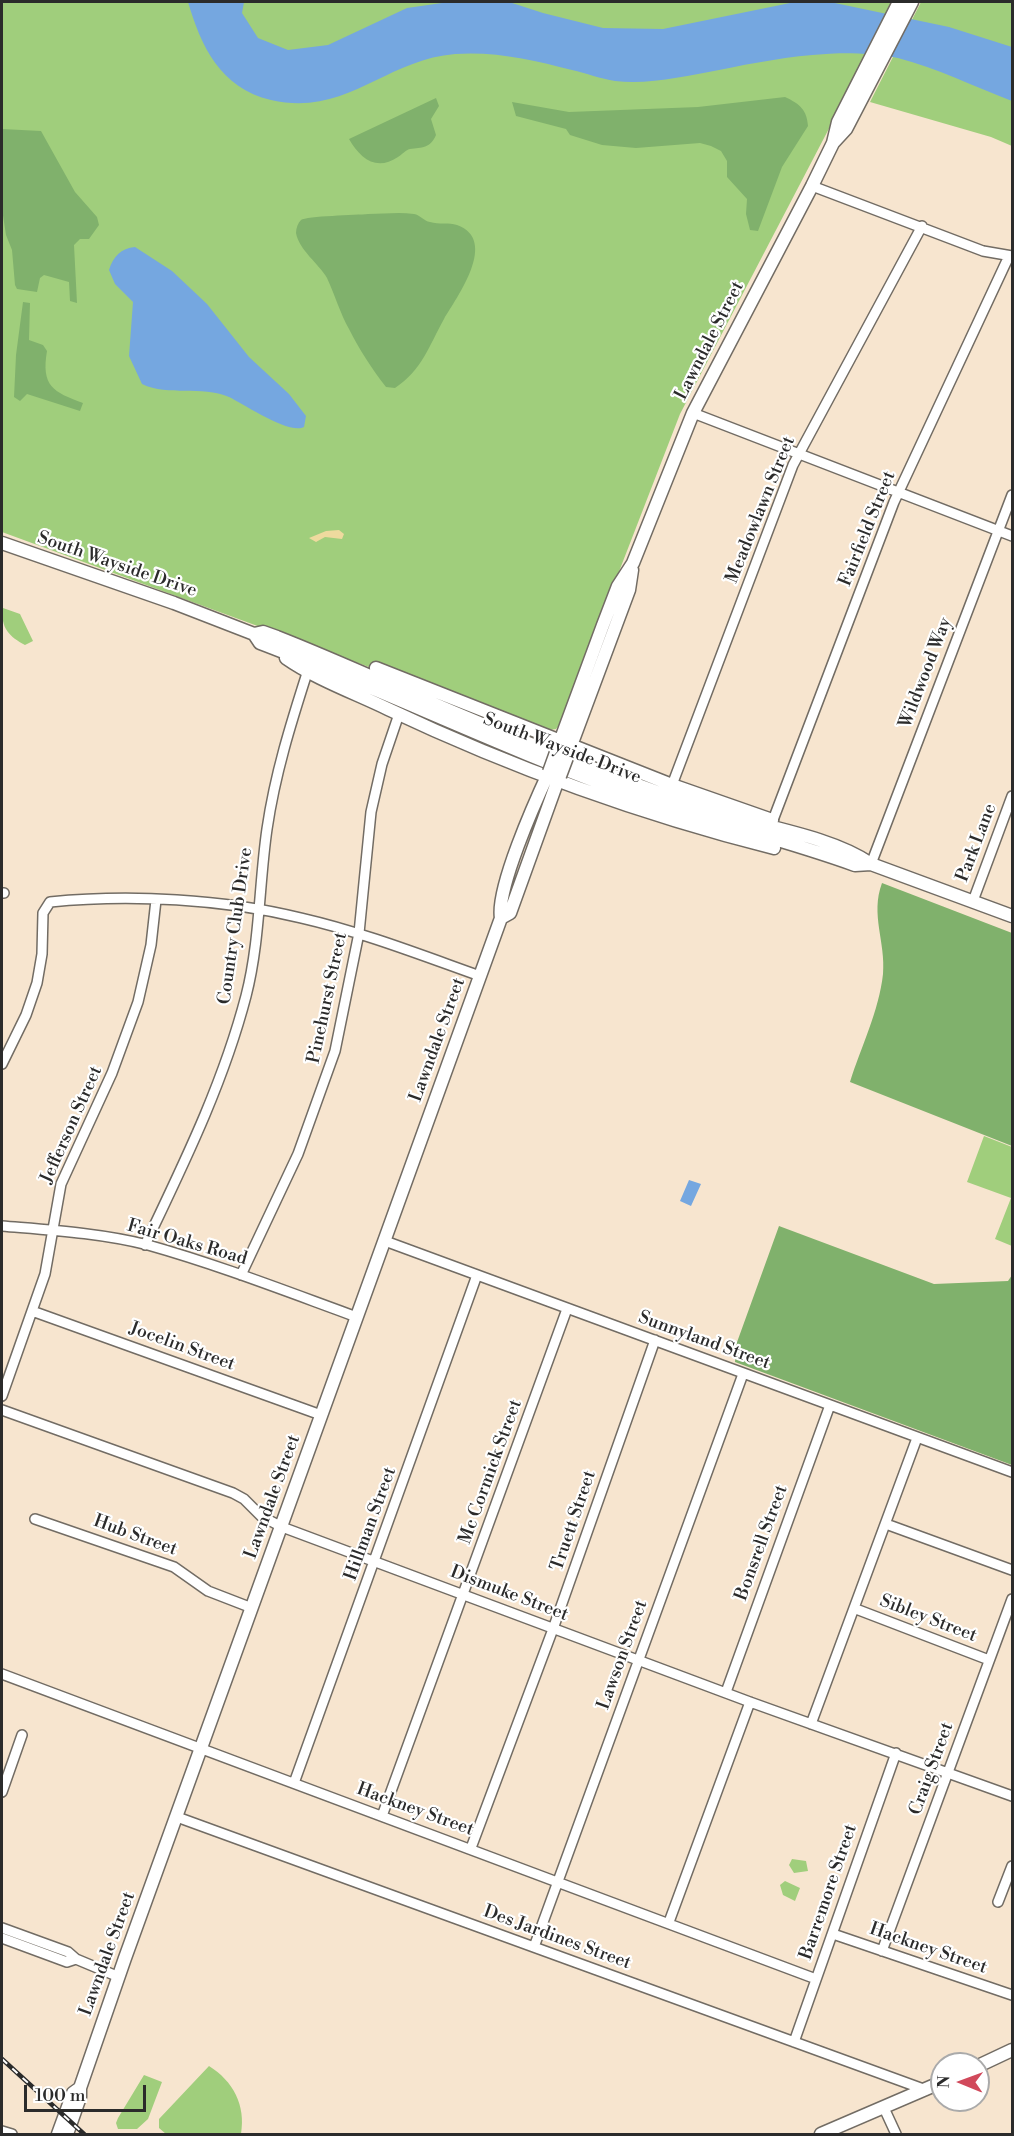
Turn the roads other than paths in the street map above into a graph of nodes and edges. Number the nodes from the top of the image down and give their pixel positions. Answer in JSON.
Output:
{"nodes":[{"id":1,"x":899,"y":2,"type":"edge"},
{"id":2,"x":912,"y":2,"type":"edge"},
{"id":3,"x":864,"y":82,"type":"junction"},
{"id":4,"x":812,"y":186,"type":"junction"},
{"id":5,"x":922,"y":226,"type":"junction"},
{"id":6,"x":1011,"y":256,"type":"edge"},
{"id":7,"x":693,"y":413,"type":"junction"},
{"id":8,"x":798,"y":454,"type":"junction"},
{"id":9,"x":899,"y":492,"type":"junction"},
{"id":10,"x":1012,"y":495,"type":"edge"},
{"id":11,"x":999,"y":531,"type":"junction"},
{"id":12,"x":1012,"y":536,"type":"edge"},
{"id":13,"x":2,"y":543,"type":"edge"},
{"id":14,"x":633,"y":563,"type":"junction"},
{"id":15,"x":603,"y":625,"type":"junction"},
{"id":16,"x":615,"y":630,"type":"junction"},
{"id":17,"x":254,"y":634,"type":"junction"},
{"id":18,"x":277,"y":637,"type":"junction"},
{"id":19,"x":267,"y":646,"type":"junction"},
{"id":20,"x":308,"y":670,"type":"junction"},
{"id":21,"x":399,"y":714,"type":"junction"},
{"id":22,"x":565,"y":746,"type":"junction"},
{"id":23,"x":553,"y":777,"type":"junction"},
{"id":24,"x":672,"y":786,"type":"junction"},
{"id":25,"x":1012,"y":796,"type":"edge"},
{"id":26,"x":773,"y":820,"type":"junction"},
{"id":27,"x":824,"y":848,"type":"junction"},
{"id":28,"x":871,"y":864,"type":"junction"},
{"id":29,"x":156,"y":900,"type":"junction"},
{"id":30,"x":973,"y":901,"type":"junction"},
{"id":31,"x":258,"y":909,"type":"junction"},
{"id":32,"x":1012,"y":916,"type":"edge"},
{"id":33,"x":359,"y":933,"type":"junction"},
{"id":34,"x":480,"y":976,"type":"junction"},
{"id":35,"x":2,"y":1064,"type":"edge"},
{"id":36,"x":2,"y":1226,"type":"edge"},
{"id":37,"x":53,"y":1231,"type":"junction"},
{"id":38,"x":385,"y":1241,"type":"junction"},
{"id":39,"x":146,"y":1245,"type":"junction"},
{"id":40,"x":241,"y":1275,"type":"junction"},
{"id":41,"x":477,"y":1275,"type":"junction"},
{"id":42,"x":567,"y":1309,"type":"junction"},
{"id":43,"x":32,"y":1311,"type":"junction"},
{"id":44,"x":357,"y":1317,"type":"junction"},
{"id":45,"x":655,"y":1340,"type":"junction"},
{"id":46,"x":743,"y":1374,"type":"junction"},
{"id":47,"x":2,"y":1396,"type":"edge"},
{"id":48,"x":830,"y":1405,"type":"junction"},
{"id":49,"x":2,"y":1410,"type":"edge"},
{"id":50,"x":321,"y":1415,"type":"junction"},
{"id":51,"x":917,"y":1437,"type":"junction"},
{"id":52,"x":1012,"y":1472,"type":"edge"},
{"id":53,"x":35,"y":1519,"type":"dead end"},
{"id":54,"x":886,"y":1524,"type":"junction"},
{"id":55,"x":282,"y":1527,"type":"junction"},
{"id":56,"x":375,"y":1561,"type":"junction"},
{"id":57,"x":1012,"y":1570,"type":"edge"},
{"id":58,"x":464,"y":1593,"type":"junction"},
{"id":59,"x":1012,"y":1599,"type":"edge"},
{"id":60,"x":252,"y":1608,"type":"junction"},
{"id":61,"x":856,"y":1609,"type":"junction"},
{"id":62,"x":553,"y":1629,"type":"junction"},
{"id":63,"x":639,"y":1659,"type":"junction"},
{"id":64,"x":989,"y":1660,"type":"junction"},
{"id":65,"x":2,"y":1674,"type":"edge"},
{"id":66,"x":726,"y":1692,"type":"junction"},
{"id":67,"x":750,"y":1702,"type":"junction"},
{"id":68,"x":812,"y":1724,"type":"junction"},
{"id":69,"x":22,"y":1735,"type":"dead end"},
{"id":70,"x":201,"y":1749,"type":"junction"},
{"id":71,"x":896,"y":1753,"type":"junction"},
{"id":72,"x":949,"y":1772,"type":"junction"},
{"id":73,"x":4,"y":1778,"type":"edge"},
{"id":74,"x":294,"y":1783,"type":"junction"},
{"id":75,"x":2,"y":1792,"type":"edge"},
{"id":76,"x":1012,"y":1796,"type":"edge"},
{"id":77,"x":382,"y":1816,"type":"junction"},
{"id":78,"x":177,"y":1817,"type":"junction"},
{"id":79,"x":471,"y":1848,"type":"junction"},
{"id":80,"x":1012,"y":1866,"type":"edge"},
{"id":81,"x":557,"y":1881,"type":"junction"},
{"id":82,"x":998,"y":1902,"type":"dead end"},
{"id":83,"x":669,"y":1922,"type":"junction"},
{"id":84,"x":2,"y":1928,"type":"edge"},
{"id":85,"x":833,"y":1934,"type":"junction"},
{"id":86,"x":2,"y":1938,"type":"edge"},
{"id":87,"x":534,"y":1947,"type":"junction"},
{"id":88,"x":882,"y":1951,"type":"junction"},
{"id":89,"x":76,"y":1959,"type":"junction"},
{"id":90,"x":119,"y":1977,"type":"junction"},
{"id":91,"x":816,"y":1979,"type":"junction"},
{"id":92,"x":1012,"y":1995,"type":"edge"},
{"id":93,"x":794,"y":2042,"type":"junction"},
{"id":94,"x":1012,"y":2050,"type":"edge"},
{"id":95,"x":990,"y":2060,"type":"edge"},
{"id":96,"x":80,"y":2088,"type":"junction"},
{"id":97,"x":930,"y":2088,"type":"edge"},
{"id":98,"x":926,"y":2090,"type":"junction"},
{"id":99,"x":884,"y":2108,"type":"junction"},
{"id":100,"x":2,"y":2131,"type":"edge"},
{"id":101,"x":12,"y":2134,"type":"edge"},
{"id":102,"x":58,"y":2134,"type":"edge"},
{"id":103,"x":67,"y":2134,"type":"edge"},
{"id":104,"x":821,"y":2134,"type":"edge"},
{"id":105,"x":896,"y":2134,"type":"edge"}],
"edges":[{"from":1,"to":3,"type":"main road","name":"Lawndale Street"},
{"from":2,"to":3,"type":"main road","name":"Lawndale Street"},
{"from":3,"to":4,"type":"main road","name":"Lawndale Street"},
{"from":4,"to":5,"type":"street"},
{"from":4,"to":7,"type":"main road","name":"Lawndale Street"},
{"from":5,"to":6,"type":"street"},
{"from":5,"to":8,"type":"street","name":"Meadowlawn Street"},
{"from":6,"to":9,"type":"street","name":"Fairfield Street"},
{"from":7,"to":8,"type":"street"},
{"from":7,"to":14,"type":"main road","name":"Lawndale Street"},
{"from":8,"to":9,"type":"street"},
{"from":8,"to":24,"type":"street","name":"Meadowlawn Street"},
{"from":9,"to":11,"type":"street"},
{"from":9,"to":26,"type":"street","name":"Fairfield Street"},
{"from":10,"to":11,"type":"street","name":"Wildwood Way"},
{"from":11,"to":12,"type":"street"},
{"from":11,"to":28,"type":"street","name":"Wildwood Way"},
{"from":13,"to":17,"type":"main road","name":"South Wayside Drive"},
{"from":14,"to":15,"type":"main road","name":"Lawndale Street"},
{"from":14,"to":16,"type":"main road","name":"Lawndale Street"},
{"from":15,"to":16,"type":"main road"},
{"from":15,"to":22,"type":"main road","name":"Lawndale Street"},
{"from":16,"to":22,"type":"main road","name":"Lawndale Street"},
{"from":17,"to":18,"type":"main road","name":"South Wayside Drive"},
{"from":17,"to":19,"type":"main road","name":"South Wayside Drive"},
{"from":18,"to":22,"type":"main road"},
{"from":18,"to":27,"type":"main road","name":"South Wayside Drive"},
{"from":19,"to":20,"type":"main road"},
{"from":19,"to":27,"type":"main road","name":"South Wayside Drive"},
{"from":20,"to":21,"type":"main road"},
{"from":20,"to":31,"type":"street","name":"Country Club Drive"},
{"from":21,"to":23,"type":"main road"},
{"from":21,"to":33,"type":"street","name":"Pinehurst Street"},
{"from":22,"to":23,"type":"main road","name":"Lawndale Street","bridge":true},
{"from":22,"to":24,"type":"main road"},
{"from":23,"to":27,"type":"main road"},
{"from":23,"to":34,"type":"main road","name":"Lawndale Street"},
{"from":24,"to":26,"type":"main road"},
{"from":25,"to":30,"type":"street","name":"Park Lane"},
{"from":26,"to":27,"type":"main road"},
{"from":27,"to":28,"type":"main road","name":"South Wayside Drive"},
{"from":28,"to":30,"type":"main road","name":"South Wayside Drive"},
{"from":29,"to":31,"type":"street"},
{"from":29,"to":35,"type":"street"},
{"from":29,"to":37,"type":"street","name":"Jefferson Street"},
{"from":30,"to":32,"type":"main road","name":"South Wayside Drive"},
{"from":31,"to":33,"type":"street"},
{"from":31,"to":39,"type":"street","name":"Country Club Drive"},
{"from":33,"to":34,"type":"street"},
{"from":33,"to":40,"type":"street","name":"Pinehurst Street"},
{"from":34,"to":38,"type":"main road","name":"Lawndale Street"},
{"from":36,"to":37,"type":"street","name":"Fair Oaks Road"},
{"from":37,"to":39,"type":"street","name":"Fair Oaks Road"},
{"from":37,"to":43,"type":"street","name":"Jefferson Street"},
{"from":38,"to":41,"type":"street","name":"Sunnyland Street"},
{"from":38,"to":44,"type":"main road","name":"Lawndale Street"},
{"from":39,"to":40,"type":"street","name":"Fair Oaks Road"},
{"from":40,"to":44,"type":"street","name":"Fair Oaks Road"},
{"from":41,"to":42,"type":"street","name":"Sunnyland Street"},
{"from":41,"to":56,"type":"street","name":"Hillman Street"},
{"from":42,"to":45,"type":"street","name":"Sunnyland Street"},
{"from":42,"to":58,"type":"street","name":"Mc Cormick Street"},
{"from":43,"to":47,"type":"street","name":"Jefferson Street"},
{"from":43,"to":50,"type":"street","name":"Jocelin Street"},
{"from":44,"to":50,"type":"main road","name":"Lawndale Street"},
{"from":45,"to":46,"type":"street","name":"Sunnyland Street"},
{"from":45,"to":62,"type":"street","name":"Truett Street"},
{"from":46,"to":48,"type":"street","name":"Sunnyland Street"},
{"from":46,"to":63,"type":"street","name":"Lawson Street"},
{"from":48,"to":51,"type":"street","name":"Sunnyland Street"},
{"from":48,"to":66,"type":"street","name":"Bonsrell Street"},
{"from":49,"to":55,"type":"street","name":"Dismuke Street"},
{"from":50,"to":55,"type":"main road","name":"Lawndale Street"},
{"from":51,"to":52,"type":"street","name":"Sunnyland Street"},
{"from":51,"to":54,"type":"street"},
{"from":53,"to":60,"type":"street","name":"Hub Street"},
{"from":54,"to":57,"type":"street"},
{"from":54,"to":61,"type":"street"},
{"from":55,"to":56,"type":"street","name":"Dismuke Street"},
{"from":55,"to":60,"type":"main road","name":"Lawndale Street"},
{"from":56,"to":58,"type":"street","name":"Dismuke Street"},
{"from":56,"to":74,"type":"street","name":"Hillman Street"},
{"from":58,"to":62,"type":"street","name":"Dismuke Street"},
{"from":58,"to":77,"type":"street","name":"Mc Cormick Street"},
{"from":59,"to":64,"type":"street","name":"Craig Street"},
{"from":60,"to":70,"type":"main road","name":"Lawndale Street"},
{"from":61,"to":64,"type":"street","name":"Sibley Street"},
{"from":61,"to":68,"type":"street"},
{"from":62,"to":63,"type":"street","name":"Dismuke Street"},
{"from":62,"to":79,"type":"street","name":"Truett Street"},
{"from":63,"to":66,"type":"street","name":"Dismuke Street"},
{"from":63,"to":81,"type":"street","name":"Lawson Street"},
{"from":64,"to":72,"type":"street","name":"Craig Street"},
{"from":65,"to":70,"type":"street","name":"Hackney Street"},
{"from":66,"to":67,"type":"street","name":"Dismuke Street"},
{"from":67,"to":68,"type":"street","name":"Dismuke Street"},
{"from":67,"to":83,"type":"street"},
{"from":68,"to":71,"type":"street","name":"Dismuke Street"},
{"from":69,"to":73,"type":"street"},
{"from":70,"to":74,"type":"street","name":"Hackney Street"},
{"from":70,"to":78,"type":"main road","name":"Lawndale Street"},
{"from":71,"to":72,"type":"street","name":"Dismuke Street"},
{"from":71,"to":85,"type":"street","name":"Barremore Street"},
{"from":72,"to":76,"type":"street","name":"Dismuke Street"},
{"from":72,"to":88,"type":"street","name":"Craig Street"},
{"from":73,"to":75,"type":"street"},
{"from":74,"to":77,"type":"street","name":"Hackney Street"},
{"from":77,"to":79,"type":"street","name":"Hackney Street"},
{"from":78,"to":87,"type":"street","name":"Des Jardines Street"},
{"from":78,"to":90,"type":"main road","name":"Lawndale Street"},
{"from":79,"to":81,"type":"street","name":"Hackney Street"},
{"from":80,"to":82,"type":"street"},
{"from":81,"to":83,"type":"street","name":"Hackney Street"},
{"from":81,"to":87,"type":"street","name":"Lawson Street"},
{"from":83,"to":91,"type":"street","name":"Hackney Street"},
{"from":84,"to":89,"type":"street"},
{"from":85,"to":88,"type":"street","name":"Hackney Street"},
{"from":85,"to":91,"type":"street","name":"Barremore Street"},
{"from":86,"to":89,"type":"street"},
{"from":87,"to":93,"type":"street","name":"Des Jardines Street"},
{"from":88,"to":92,"type":"street","name":"Hackney Street"},
{"from":89,"to":90,"type":"street"},
{"from":90,"to":96,"type":"main road","name":"Lawndale Street"},
{"from":91,"to":93,"type":"street","name":"Barremore Street"},
{"from":93,"to":98,"type":"street","name":"Des Jardines Street"},
{"from":94,"to":95,"type":"main road"},
{"from":96,"to":102,"type":"main road","name":"Lawndale Street"},
{"from":96,"to":103,"type":"main road","name":"Lawndale Street"},
{"from":97,"to":98,"type":"main road"},
{"from":98,"to":99,"type":"main road"},
{"from":99,"to":104,"type":"main road"},
{"from":99,"to":105,"type":"street"},
{"from":100,"to":101,"type":"street"}]}
